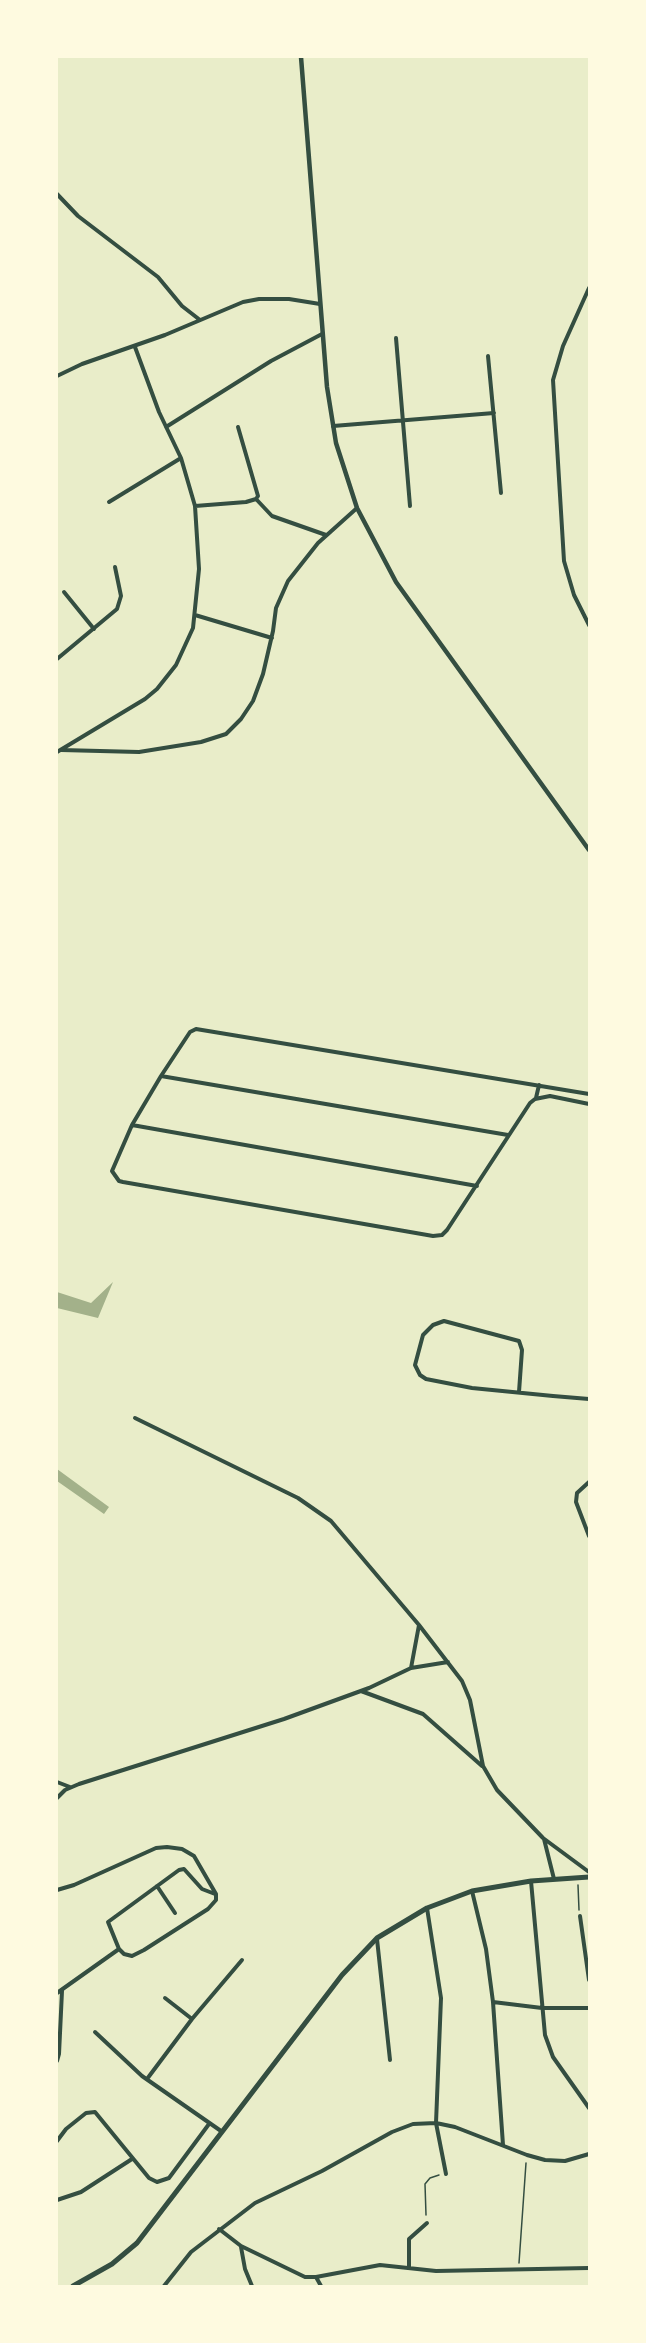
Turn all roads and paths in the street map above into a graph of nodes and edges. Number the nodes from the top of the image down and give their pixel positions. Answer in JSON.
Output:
{"nodes":[{"id":1,"x":301,"y":57,"type":"edge"},
{"id":2,"x":57,"y":194,"type":"edge"},
{"id":3,"x":589,"y":288,"type":"edge"},
{"id":4,"x":320,"y":304,"type":"junction"},
{"id":5,"x":200,"y":320,"type":"junction"},
{"id":6,"x":322,"y":334,"type":"junction"},
{"id":7,"x":396,"y":338,"type":"dead end"},
{"id":8,"x":135,"y":347,"type":"junction"},
{"id":9,"x":488,"y":356,"type":"dead end"},
{"id":10,"x":57,"y":376,"type":"edge"},
{"id":11,"x":494,"y":413,"type":"junction"},
{"id":12,"x":402,"y":421,"type":"junction"},
{"id":13,"x":333,"y":426,"type":"junction"},
{"id":14,"x":166,"y":427,"type":"junction"},
{"id":15,"x":238,"y":427,"type":"dead end"},
{"id":16,"x":181,"y":458,"type":"junction"},
{"id":17,"x":501,"y":493,"type":"dead end"},
{"id":18,"x":256,"y":499,"type":"junction"},
{"id":19,"x":109,"y":502,"type":"dead end"},
{"id":20,"x":195,"y":506,"type":"junction"},
{"id":21,"x":410,"y":506,"type":"dead end"},
{"id":22,"x":357,"y":508,"type":"junction"},
{"id":23,"x":326,"y":535,"type":"junction"},
{"id":24,"x":115,"y":567,"type":"dead end"},
{"id":25,"x":64,"y":592,"type":"dead end"},
{"id":26,"x":195,"y":615,"type":"junction"},
{"id":27,"x":589,"y":625,"type":"edge"},
{"id":28,"x":94,"y":629,"type":"junction"},
{"id":29,"x":272,"y":638,"type":"junction"},
{"id":30,"x":57,"y":659,"type":"edge"},
{"id":31,"x":58,"y":751,"type":"edge"},
{"id":32,"x":589,"y":850,"type":"edge"},
{"id":33,"x":161,"y":1076,"type":"junction"},
{"id":34,"x":539,"y":1084,"type":"junction"},
{"id":35,"x":589,"y":1094,"type":"edge"},
{"id":36,"x":535,"y":1099,"type":"junction"},
{"id":37,"x":589,"y":1104,"type":"edge"},
{"id":38,"x":132,"y":1125,"type":"junction"},
{"id":39,"x":508,"y":1135,"type":"junction"},
{"id":40,"x":477,"y":1186,"type":"junction"},
{"id":41,"x":519,"y":1392,"type":"junction"},
{"id":42,"x":589,"y":1399,"type":"edge"},
{"id":43,"x":135,"y":1418,"type":"dead end"},
{"id":44,"x":589,"y":1482,"type":"edge"},
{"id":45,"x":589,"y":1536,"type":"edge"},
{"id":46,"x":419,"y":1625,"type":"junction"},
{"id":47,"x":449,"y":1662,"type":"junction"},
{"id":48,"x":411,"y":1668,"type":"junction"},
{"id":49,"x":361,"y":1691,"type":"junction"},
{"id":50,"x":483,"y":1766,"type":"junction"},
{"id":51,"x":57,"y":1782,"type":"edge"},
{"id":52,"x":70,"y":1787,"type":"junction"},
{"id":53,"x":57,"y":1798,"type":"edge"},
{"id":54,"x":543,"y":1838,"type":"junction"},
{"id":55,"x":589,"y":1872,"type":"edge"},
{"id":56,"x":589,"y":1877,"type":"edge"},
{"id":57,"x":577,"y":1878,"type":"junction"},
{"id":58,"x":554,"y":1879,"type":"junction"},
{"id":59,"x":531,"y":1881,"type":"junction"},
{"id":60,"x":157,"y":1886,"type":"junction"},
{"id":61,"x":57,"y":1890,"type":"edge"},
{"id":62,"x":472,"y":1891,"type":"junction"},
{"id":63,"x":216,"y":1894,"type":"junction"},
{"id":64,"x":428,"y":1908,"type":"junction"},
{"id":65,"x":175,"y":1913,"type":"dead end"},
{"id":66,"x":580,"y":1916,"type":"joint"},
{"id":67,"x":377,"y":1938,"type":"junction"},
{"id":68,"x":119,"y":1949,"type":"junction"},
{"id":69,"x":242,"y":1960,"type":"dead end"},
{"id":70,"x":589,"y":1980,"type":"edge"},
{"id":71,"x":62,"y":1990,"type":"junction"},
{"id":72,"x":57,"y":1993,"type":"edge"},
{"id":73,"x":165,"y":1998,"type":"dead end"},
{"id":74,"x":494,"y":2002,"type":"junction"},
{"id":75,"x":542,"y":2008,"type":"junction"},
{"id":76,"x":589,"y":2008,"type":"edge"},
{"id":77,"x":192,"y":2019,"type":"junction"},
{"id":78,"x":95,"y":2032,"type":"dead end"},
{"id":79,"x":390,"y":2060,"type":"dead end"},
{"id":80,"x":57,"y":2061,"type":"edge"},
{"id":81,"x":147,"y":2079,"type":"junction"},
{"id":82,"x":589,"y":2108,"type":"edge"},
{"id":83,"x":436,"y":2123,"type":"junction"},
{"id":84,"x":209,"y":2124,"type":"junction"},
{"id":85,"x":221,"y":2131,"type":"junction"},
{"id":86,"x":57,"y":2140,"type":"edge"},
{"id":87,"x":503,"y":2145,"type":"junction"},
{"id":88,"x":589,"y":2154,"type":"edge"},
{"id":89,"x":527,"y":2155,"type":"junction"},
{"id":90,"x":132,"y":2159,"type":"junction"},
{"id":91,"x":446,"y":2174,"type":"joint"},
{"id":92,"x":57,"y":2200,"type":"edge"},
{"id":93,"x":427,"y":2223,"type":"joint"},
{"id":94,"x":219,"y":2229,"type":"junction"},
{"id":95,"x":241,"y":2246,"type":"junction"},
{"id":96,"x":409,"y":2267,"type":"junction"},
{"id":97,"x":589,"y":2268,"type":"edge"},
{"id":98,"x":519,"y":2270,"type":"junction"},
{"id":99,"x":316,"y":2277,"type":"junction"},
{"id":100,"x":72,"y":2286,"type":"edge"},
{"id":101,"x":164,"y":2286,"type":"edge"},
{"id":102,"x":252,"y":2286,"type":"edge"},
{"id":103,"x":321,"y":2286,"type":"edge"}],
"edges":[{"from":1,"to":4,"type":"street"},
{"from":2,"to":5,"type":"street"},
{"from":3,"to":27,"type":"street"},
{"from":4,"to":5,"type":"street"},
{"from":4,"to":6,"type":"street"},
{"from":5,"to":8,"type":"street"},
{"from":6,"to":13,"type":"street"},
{"from":6,"to":14,"type":"street"},
{"from":7,"to":12,"type":"street"},
{"from":8,"to":10,"type":"street"},
{"from":8,"to":14,"type":"street"},
{"from":9,"to":11,"type":"street"},
{"from":11,"to":12,"type":"street"},
{"from":11,"to":17,"type":"street"},
{"from":12,"to":13,"type":"street"},
{"from":12,"to":21,"type":"street"},
{"from":13,"to":22,"type":"street"},
{"from":14,"to":16,"type":"street"},
{"from":15,"to":18,"type":"street"},
{"from":16,"to":19,"type":"street"},
{"from":16,"to":20,"type":"street"},
{"from":18,"to":20,"type":"street"},
{"from":18,"to":23,"type":"street"},
{"from":20,"to":26,"type":"street"},
{"from":22,"to":23,"type":"street"},
{"from":22,"to":32,"type":"street"},
{"from":23,"to":29,"type":"street"},
{"from":24,"to":28,"type":"street"},
{"from":25,"to":28,"type":"street"},
{"from":26,"to":29,"type":"street"},
{"from":26,"to":31,"type":"street"},
{"from":28,"to":30,"type":"street"},
{"from":29,"to":31,"type":"street"},
{"from":33,"to":34,"type":"street"},
{"from":33,"to":38,"type":"street"},
{"from":33,"to":39,"type":"street"},
{"from":34,"to":35,"type":"street"},
{"from":34,"to":36,"type":"street"},
{"from":36,"to":37,"type":"street"},
{"from":36,"to":39,"type":"street"},
{"from":38,"to":40,"type":"street"},
{"from":38,"to":40,"type":"street"},
{"from":39,"to":40,"type":"street"},
{"from":41,"to":41,"type":"street"},
{"from":41,"to":42,"type":"street"},
{"from":43,"to":46,"type":"street"},
{"from":44,"to":45,"type":"street"},
{"from":46,"to":47,"type":"street"},
{"from":46,"to":48,"type":"street"},
{"from":47,"to":48,"type":"street"},
{"from":47,"to":50,"type":"street"},
{"from":48,"to":49,"type":"street"},
{"from":49,"to":50,"type":"street"},
{"from":49,"to":52,"type":"street"},
{"from":50,"to":54,"type":"street"},
{"from":51,"to":52,"type":"street"},
{"from":52,"to":53,"type":"street"},
{"from":54,"to":55,"type":"street"},
{"from":54,"to":58,"type":"street"},
{"from":56,"to":57,"type":"main road"},
{"from":57,"to":58,"type":"main road"},
{"from":57,"to":66,"type":"path"},
{"from":58,"to":59,"type":"main road"},
{"from":59,"to":62,"type":"main road"},
{"from":59,"to":75,"type":"street"},
{"from":60,"to":63,"type":"street"},
{"from":60,"to":65,"type":"street"},
{"from":60,"to":68,"type":"street"},
{"from":61,"to":63,"type":"street"},
{"from":62,"to":64,"type":"main road"},
{"from":62,"to":74,"type":"street"},
{"from":63,"to":68,"type":"street"},
{"from":64,"to":67,"type":"main road"},
{"from":64,"to":83,"type":"street"},
{"from":66,"to":70,"type":"street"},
{"from":67,"to":79,"type":"street"},
{"from":67,"to":85,"type":"main road"},
{"from":68,"to":71,"type":"street"},
{"from":69,"to":77,"type":"street"},
{"from":71,"to":72,"type":"street"},
{"from":71,"to":80,"type":"street"},
{"from":73,"to":77,"type":"street"},
{"from":74,"to":75,"type":"street"},
{"from":74,"to":87,"type":"street"},
{"from":75,"to":76,"type":"street"},
{"from":75,"to":82,"type":"street"},
{"from":77,"to":81,"type":"street"},
{"from":78,"to":81,"type":"street"},
{"from":81,"to":84,"type":"street"},
{"from":83,"to":87,"type":"street"},
{"from":83,"to":91,"type":"street"},
{"from":83,"to":94,"type":"street"},
{"from":84,"to":85,"type":"street"},
{"from":84,"to":90,"type":"street"},
{"from":85,"to":100,"type":"main road"},
{"from":86,"to":90,"type":"street"},
{"from":87,"to":89,"type":"street"},
{"from":88,"to":89,"type":"street"},
{"from":89,"to":98,"type":"path"},
{"from":90,"to":92,"type":"street"},
{"from":91,"to":93,"type":"path"},
{"from":93,"to":96,"type":"street"},
{"from":94,"to":95,"type":"street"},
{"from":94,"to":101,"type":"street"},
{"from":95,"to":99,"type":"street"},
{"from":95,"to":102,"type":"street"},
{"from":96,"to":98,"type":"street"},
{"from":96,"to":99,"type":"street"},
{"from":97,"to":98,"type":"street"},
{"from":99,"to":103,"type":"street"}]}
